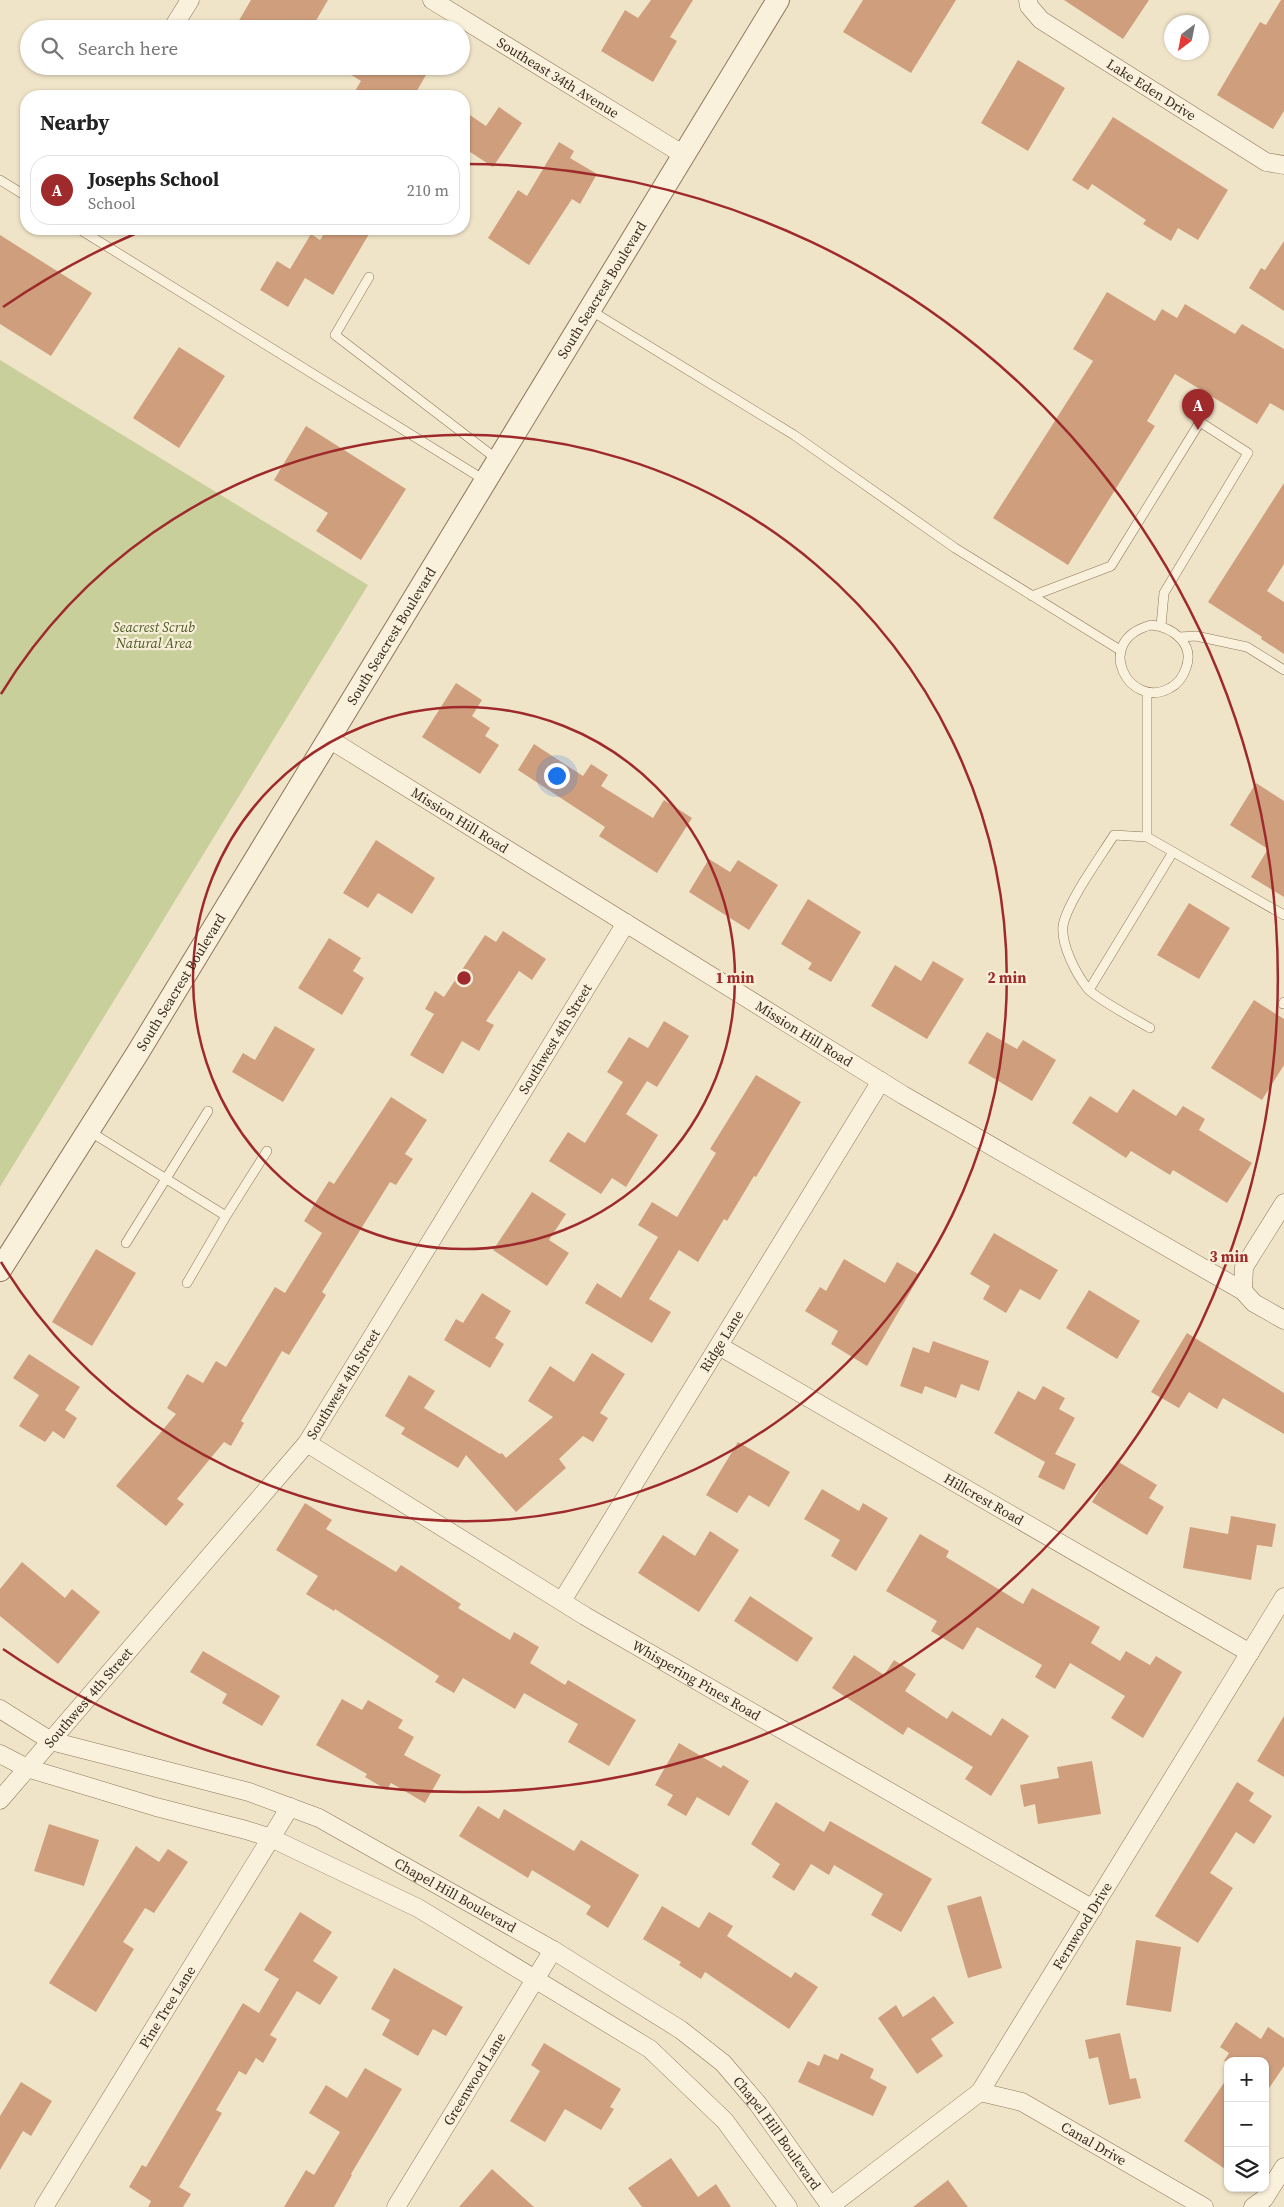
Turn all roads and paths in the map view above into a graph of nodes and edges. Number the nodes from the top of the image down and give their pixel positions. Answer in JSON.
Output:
{"nodes":[{"id":1,"x":190,"y":0,"type":"edge"},
{"id":2,"x":432,"y":0,"type":"edge"},
{"id":3,"x":778,"y":0,"type":"edge"},
{"id":4,"x":1028,"y":0,"type":"edge"},
{"id":5,"x":178,"y":20,"type":"edge"},
{"id":6,"x":465,"y":20,"type":"edge"},
{"id":7,"x":470,"y":23,"type":"edge"},
{"id":8,"x":684,"y":155,"type":"junction"},
{"id":9,"x":1284,"y":165,"type":"edge"},
{"id":10,"x":0,"y":180,"type":"edge"},
{"id":11,"x":20,"y":192,"type":"edge"},
{"id":12,"x":89,"y":235,"type":"edge"},
{"id":13,"x":369,"y":278,"type":"dead end"},
{"id":14,"x":589,"y":310,"type":"junction"},
{"id":15,"x":498,"y":460,"type":"junction"},
{"id":16,"x":486,"y":481,"type":"junction"},
{"id":17,"x":1032,"y":596,"type":"junction"},
{"id":18,"x":1162,"y":626,"type":"junction"},
{"id":19,"x":1180,"y":637,"type":"junction"},
{"id":20,"x":1120,"y":650,"type":"junction"},
{"id":21,"x":1284,"y":670,"type":"edge"},
{"id":22,"x":1146,"y":692,"type":"junction"},
{"id":23,"x":329,"y":739,"type":"junction"},
{"id":24,"x":1147,"y":837,"type":"junction"},
{"id":25,"x":1173,"y":852,"type":"junction"},
{"id":26,"x":1284,"y":915,"type":"edge"},
{"id":27,"x":626,"y":923,"type":"junction"},
{"id":28,"x":1089,"y":990,"type":"junction"},
{"id":29,"x":1150,"y":1028,"type":"dead end"},
{"id":30,"x":881,"y":1081,"type":"junction"},
{"id":31,"x":208,"y":1111,"type":"dead end"},
{"id":32,"x":89,"y":1130,"type":"junction"},
{"id":33,"x":267,"y":1151,"type":"dead end"},
{"id":34,"x":166,"y":1178,"type":"junction"},
{"id":35,"x":1284,"y":1202,"type":"edge"},
{"id":36,"x":226,"y":1216,"type":"junction"},
{"id":37,"x":126,"y":1243,"type":"dead end"},
{"id":38,"x":0,"y":1270,"type":"edge"},
{"id":39,"x":188,"y":1283,"type":"dead end"},
{"id":40,"x":1243,"y":1291,"type":"junction"},
{"id":41,"x":1284,"y":1320,"type":"edge"},
{"id":42,"x":718,"y":1346,"type":"junction"},
{"id":43,"x":307,"y":1443,"type":"junction"},
{"id":44,"x":1284,"y":1597,"type":"edge"},
{"id":45,"x":562,"y":1601,"type":"junction"},
{"id":46,"x":1250,"y":1653,"type":"junction"},
{"id":47,"x":0,"y":1709,"type":"edge"},
{"id":48,"x":51,"y":1741,"type":"junction"},
{"id":49,"x":0,"y":1754,"type":"edge"},
{"id":50,"x":27,"y":1768,"type":"junction"},
{"id":51,"x":0,"y":1800,"type":"edge"},
{"id":52,"x":290,"y":1807,"type":"junction"},
{"id":53,"x":271,"y":1838,"type":"junction"},
{"id":54,"x":1093,"y":1908,"type":"junction"},
{"id":55,"x":553,"y":1950,"type":"junction"},
{"id":56,"x":535,"y":1980,"type":"junction"},
{"id":57,"x":980,"y":2092,"type":"junction"},
{"id":58,"x":1284,"y":2167,"type":"edge"},
{"id":59,"x":44,"y":2207,"type":"edge"},
{"id":60,"x":396,"y":2207,"type":"edge"},
{"id":61,"x":788,"y":2207,"type":"edge"},
{"id":62,"x":830,"y":2207,"type":"edge"},
{"id":63,"x":1204,"y":2207,"type":"edge"},
{"id":64,"x":1253,"y":2207,"type":"edge"}],
"edges":[{"from":1,"to":5,"type":"street"},
{"from":2,"to":6,"type":"street","name":"Southeast 34th Avenue"},
{"from":3,"to":8,"type":"street","name":"South Seacrest Boulevard"},
{"from":4,"to":9,"type":"street","name":"Lake Eden Drive"},
{"from":7,"to":8,"type":"street","name":"Southeast 34th Avenue"},
{"from":8,"to":14,"type":"street","name":"South Seacrest Boulevard"},
{"from":10,"to":11,"type":"lane"},
{"from":12,"to":16,"type":"lane"},
{"from":13,"to":15,"type":"lane"},
{"from":14,"to":15,"type":"street","name":"South Seacrest Boulevard"},
{"from":14,"to":17,"type":"lane"},
{"from":15,"to":16,"type":"street","name":"South Seacrest Boulevard"},
{"from":16,"to":23,"type":"street","name":"South Seacrest Boulevard"},
{"from":17,"to":18,"type":"lane"},
{"from":17,"to":20,"type":"lane"},
{"from":18,"to":19,"type":"lane"},
{"from":18,"to":20,"type":"lane"},
{"from":19,"to":21,"type":"lane"},
{"from":19,"to":22,"type":"lane"},
{"from":20,"to":22,"type":"lane"},
{"from":22,"to":24,"type":"lane"},
{"from":23,"to":27,"type":"street","name":"Mission Hill Road"},
{"from":23,"to":32,"type":"street","name":"South Seacrest Boulevard"},
{"from":24,"to":25,"type":"lane"},
{"from":24,"to":28,"type":"lane"},
{"from":25,"to":26,"type":"lane"},
{"from":25,"to":28,"type":"lane"},
{"from":27,"to":30,"type":"street","name":"Mission Hill Road"},
{"from":27,"to":43,"type":"street","name":"Southwest 4th Street"},
{"from":28,"to":29,"type":"lane"},
{"from":30,"to":40,"type":"street","name":"Mission Hill Road"},
{"from":30,"to":42,"type":"street","name":"Ridge Lane"},
{"from":31,"to":34,"type":"lane"},
{"from":32,"to":34,"type":"lane"},
{"from":32,"to":38,"type":"street","name":"South Seacrest Boulevard"},
{"from":33,"to":36,"type":"lane"},
{"from":34,"to":36,"type":"lane"},
{"from":34,"to":37,"type":"lane"},
{"from":35,"to":40,"type":"street"},
{"from":36,"to":39,"type":"lane"},
{"from":40,"to":41,"type":"street","name":"Mission Hill Road"},
{"from":42,"to":45,"type":"street","name":"Ridge Lane"},
{"from":42,"to":46,"type":"street","name":"Hillcrest Road"},
{"from":43,"to":45,"type":"street","name":"Whispering Pines Road"},
{"from":43,"to":48,"type":"street","name":"Southwest 4th Street"},
{"from":44,"to":46,"type":"street","name":"Fernwood Drive"},
{"from":45,"to":54,"type":"street","name":"Whispering Pines Road"},
{"from":46,"to":54,"type":"street","name":"Fernwood Drive"},
{"from":47,"to":48,"type":"street","name":"Chapel Hill Boulevard"},
{"from":48,"to":50,"type":"street","name":"Southwest 4th Street"},
{"from":48,"to":52,"type":"street","name":"Chapel Hill Boulevard"},
{"from":49,"to":50,"type":"street"},
{"from":50,"to":51,"type":"street","name":"Southwest 4th Street"},
{"from":50,"to":53,"type":"street"},
{"from":52,"to":53,"type":"street","name":"Pine Tree Lane"},
{"from":52,"to":55,"type":"street","name":"Chapel Hill Boulevard"},
{"from":53,"to":56,"type":"street"},
{"from":53,"to":59,"type":"street","name":"Pine Tree Lane"},
{"from":54,"to":57,"type":"street","name":"Fernwood Drive"},
{"from":55,"to":56,"type":"street","name":"Greenwood Lane"},
{"from":55,"to":62,"type":"street","name":"Chapel Hill Boulevard"},
{"from":56,"to":60,"type":"street","name":"Greenwood Lane"},
{"from":56,"to":61,"type":"street"},
{"from":57,"to":62,"type":"street","name":"Fernwood Drive"},
{"from":57,"to":63,"type":"street","name":"Canal Drive"},
{"from":58,"to":64,"type":"street"}]}
